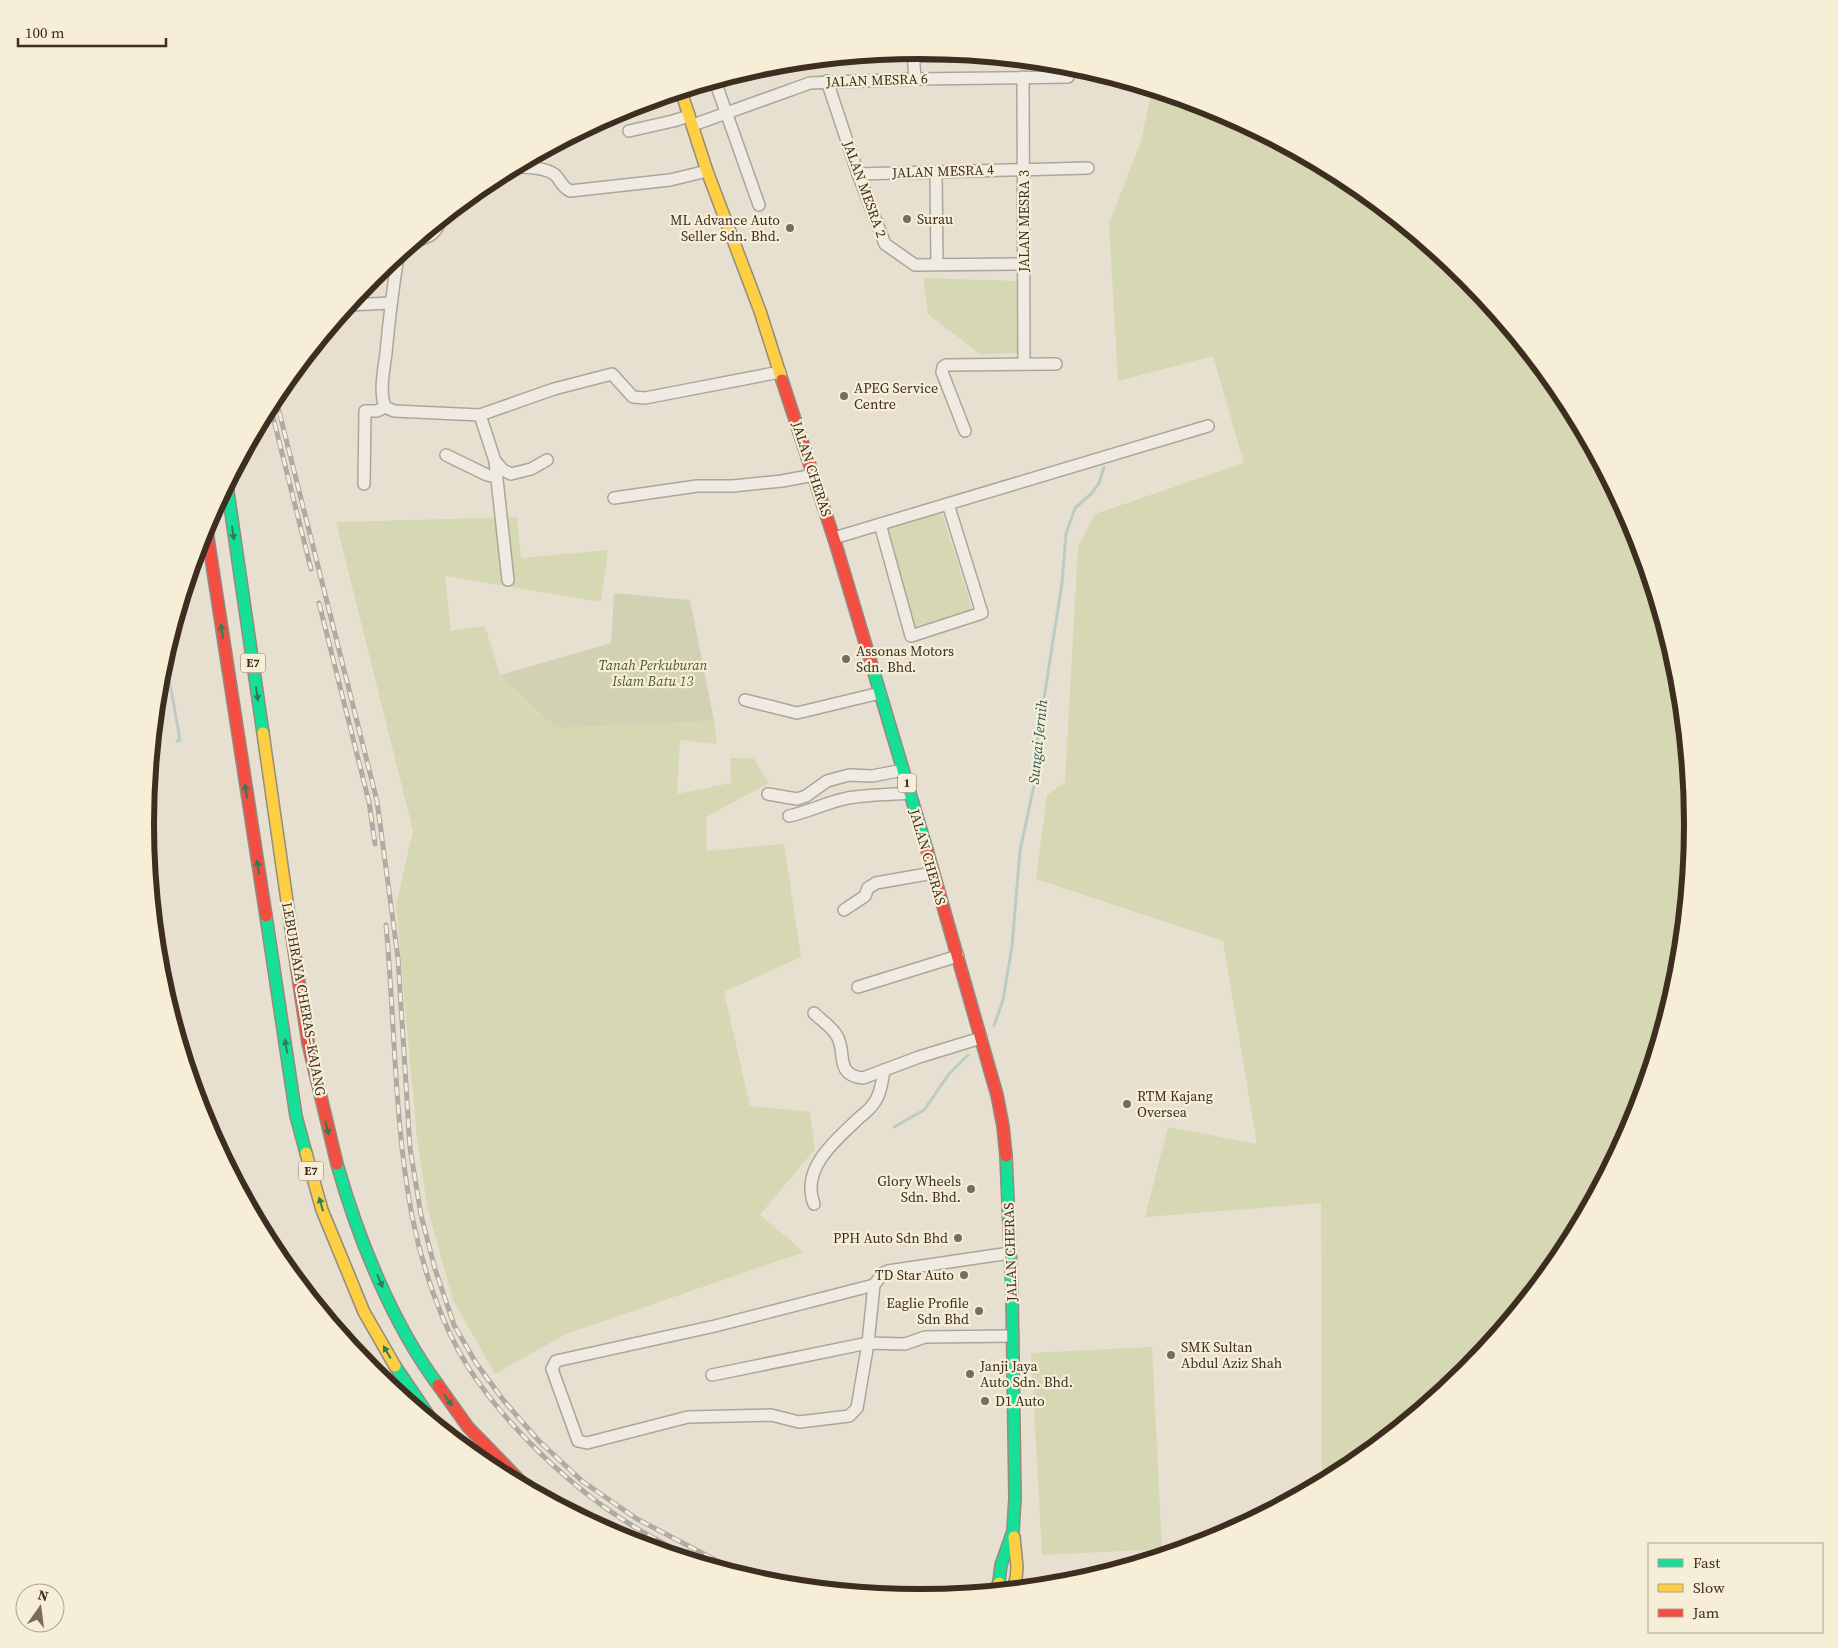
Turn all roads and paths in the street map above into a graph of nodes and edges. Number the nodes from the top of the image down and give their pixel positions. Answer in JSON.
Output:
{"nodes":[{"id":1,"x":913,"y":59,"type":"edge"},
{"id":2,"x":1061,"y":72,"type":"edge"},
{"id":3,"x":1023,"y":77,"type":"junction"},
{"id":4,"x":915,"y":78,"type":"junction"},
{"id":5,"x":827,"y":81,"type":"junction"},
{"id":6,"x":717,"y":86,"type":"edge"},
{"id":7,"x":683,"y":96,"type":"edge"},
{"id":8,"x":726,"y":112,"type":"junction"},
{"id":9,"x":691,"y":120,"type":"junction"},
{"id":10,"x":629,"y":131,"type":"dead end"},
{"id":11,"x":527,"y":167,"type":"edge"},
{"id":12,"x":1088,"y":168,"type":"dead end"},
{"id":13,"x":1024,"y":169,"type":"junction"},
{"id":14,"x":708,"y":171,"type":"junction"},
{"id":15,"x":936,"y":172,"type":"junction"},
{"id":16,"x":858,"y":174,"type":"junction"},
{"id":17,"x":759,"y":204,"type":"dead end"},
{"id":18,"x":937,"y":264,"type":"junction"},
{"id":19,"x":1024,"y":264,"type":"junction"},
{"id":20,"x":396,"y":266,"type":"edge"},
{"id":21,"x":391,"y":303,"type":"junction"},
{"id":22,"x":358,"y":305,"type":"edge"},
{"id":23,"x":1024,"y":364,"type":"junction"},
{"id":24,"x":1056,"y":364,"type":"dead end"},
{"id":25,"x":780,"y":372,"type":"junction"},
{"id":26,"x":385,"y":407,"type":"junction"},
{"id":27,"x":480,"y":416,"type":"junction"},
{"id":28,"x":1208,"y":426,"type":"dead end"},
{"id":29,"x":965,"y":431,"type":"dead end"},
{"id":30,"x":446,"y":455,"type":"dead end"},
{"id":31,"x":547,"y":460,"type":"dead end"},
{"id":32,"x":495,"y":462,"type":"junction"},
{"id":33,"x":814,"y":475,"type":"junction"},
{"id":34,"x":496,"y":477,"type":"junction"},
{"id":35,"x":364,"y":484,"type":"dead end"},
{"id":36,"x":229,"y":496,"type":"edge"},
{"id":37,"x":614,"y":498,"type":"dead end"},
{"id":38,"x":948,"y":504,"type":"junction"},
{"id":39,"x":880,"y":524,"type":"junction"},
{"id":40,"x":834,"y":538,"type":"junction"},
{"id":41,"x":208,"y":541,"type":"edge"},
{"id":42,"x":508,"y":580,"type":"dead end"},
{"id":43,"x":880,"y":693,"type":"junction"},
{"id":44,"x":745,"y":700,"type":"dead end"},
{"id":45,"x":903,"y":770,"type":"junction"},
{"id":46,"x":910,"y":793,"type":"junction"},
{"id":47,"x":768,"y":794,"type":"dead end"},
{"id":48,"x":789,"y":816,"type":"dead end"},
{"id":49,"x":933,"y":873,"type":"junction"},
{"id":50,"x":844,"y":910,"type":"dead end"},
{"id":51,"x":958,"y":956,"type":"junction"},
{"id":52,"x":858,"y":987,"type":"dead end"},
{"id":53,"x":814,"y":1013,"type":"dead end"},
{"id":54,"x":981,"y":1038,"type":"junction"},
{"id":55,"x":884,"y":1070,"type":"junction"},
{"id":56,"x":814,"y":1204,"type":"dead end"},
{"id":57,"x":1010,"y":1254,"type":"junction"},
{"id":58,"x":874,"y":1285,"type":"junction"},
{"id":59,"x":1013,"y":1336,"type":"junction"},
{"id":60,"x":868,"y":1343,"type":"junction"},
{"id":61,"x":712,"y":1375,"type":"dead end"},
{"id":62,"x":421,"y":1405,"type":"edge"},
{"id":63,"x":510,"y":1470,"type":"edge"},
{"id":64,"x":1013,"y":1531,"type":"junction"},
{"id":65,"x":1016,"y":1583,"type":"edge"},
{"id":66,"x":997,"y":1585,"type":"edge"}],
"edges":[{"from":1,"to":4,"type":"street"},
{"from":2,"to":3,"type":"street","name":"JALAN MESRA 6"},
{"from":3,"to":4,"type":"street","name":"JALAN MESRA 6"},
{"from":3,"to":13,"type":"street","name":"JALAN MESRA 3"},
{"from":4,"to":5,"type":"street","name":"JALAN MESRA 6"},
{"from":5,"to":8,"type":"street","name":"JALAN MESRA 6"},
{"from":5,"to":16,"type":"street","name":"JALAN MESRA 2"},
{"from":6,"to":8,"type":"street"},
{"from":7,"to":9,"type":"main road","name":"JALAN CHERAS","number":"1"},
{"from":8,"to":9,"type":"street","name":"JALAN MESRA 6"},
{"from":8,"to":17,"type":"street"},
{"from":9,"to":10,"type":"street","name":"JALAN MESRA 6"},
{"from":9,"to":14,"type":"main road","name":"JALAN CHERAS","number":"1"},
{"from":11,"to":14,"type":"street"},
{"from":12,"to":13,"type":"street","name":"JALAN MESRA 4"},
{"from":13,"to":15,"type":"street","name":"JALAN MESRA 4"},
{"from":13,"to":19,"type":"street","name":"JALAN MESRA 3"},
{"from":14,"to":25,"type":"main road","name":"JALAN CHERAS","number":"1"},
{"from":15,"to":16,"type":"street","name":"JALAN MESRA 4"},
{"from":15,"to":18,"type":"street"},
{"from":16,"to":18,"type":"street","name":"JALAN MESRA 2"},
{"from":18,"to":19,"type":"street","name":"JALAN MESRA 2"},
{"from":19,"to":23,"type":"street","name":"JALAN MESRA 3"},
{"from":20,"to":21,"type":"street"},
{"from":21,"to":22,"type":"street"},
{"from":21,"to":26,"type":"street"},
{"from":23,"to":24,"type":"street"},
{"from":23,"to":29,"type":"street"},
{"from":25,"to":27,"type":"street"},
{"from":25,"to":33,"type":"main road","name":"JALAN CHERAS","number":"1"},
{"from":26,"to":27,"type":"street"},
{"from":26,"to":35,"type":"street"},
{"from":27,"to":32,"type":"street"},
{"from":28,"to":38,"type":"street"},
{"from":30,"to":34,"type":"street"},
{"from":31,"to":32,"type":"street"},
{"from":32,"to":34,"type":"street"},
{"from":33,"to":37,"type":"street"},
{"from":33,"to":40,"type":"main road","name":"JALAN CHERAS","number":"1"},
{"from":34,"to":42,"type":"street"},
{"from":36,"to":63,"type":"main road","name":"LEBUHRAYA CHERAS–KAJANG","number":"E7","one_way":true},
{"from":38,"to":39,"type":"street"},
{"from":38,"to":39,"type":"street"},
{"from":39,"to":40,"type":"street"},
{"from":40,"to":43,"type":"main road","name":"JALAN CHERAS","number":"1"},
{"from":62,"to":41,"type":"main road","name":"LEBUHRAYA CHERAS–KAJANG","number":"E7","one_way":true},
{"from":43,"to":44,"type":"street"},
{"from":43,"to":45,"type":"main road","name":"JALAN CHERAS","number":"1"},
{"from":45,"to":46,"type":"main road","name":"JALAN CHERAS","number":"1"},
{"from":45,"to":47,"type":"street"},
{"from":46,"to":48,"type":"street"},
{"from":46,"to":49,"type":"main road","name":"JALAN CHERAS","number":"1"},
{"from":49,"to":50,"type":"street"},
{"from":49,"to":51,"type":"main road","name":"JALAN CHERAS","number":"1"},
{"from":51,"to":52,"type":"street"},
{"from":51,"to":54,"type":"main road","name":"JALAN CHERAS","number":"1"},
{"from":53,"to":55,"type":"street"},
{"from":54,"to":55,"type":"street"},
{"from":54,"to":57,"type":"main road","name":"JALAN CHERAS","number":"1"},
{"from":55,"to":56,"type":"street"},
{"from":57,"to":58,"type":"street"},
{"from":57,"to":59,"type":"main road","name":"JALAN CHERAS","number":"1"},
{"from":58,"to":60,"type":"street"},
{"from":58,"to":60,"type":"street"},
{"from":59,"to":60,"type":"street"},
{"from":59,"to":64,"type":"main road","name":"JALAN CHERAS","number":"1"},
{"from":60,"to":61,"type":"street"},
{"from":64,"to":65,"type":"main road","name":"JALAN CHERAS","number":"1"},
{"from":64,"to":66,"type":"main road","name":"JALAN CHERAS","number":"1"}]}
